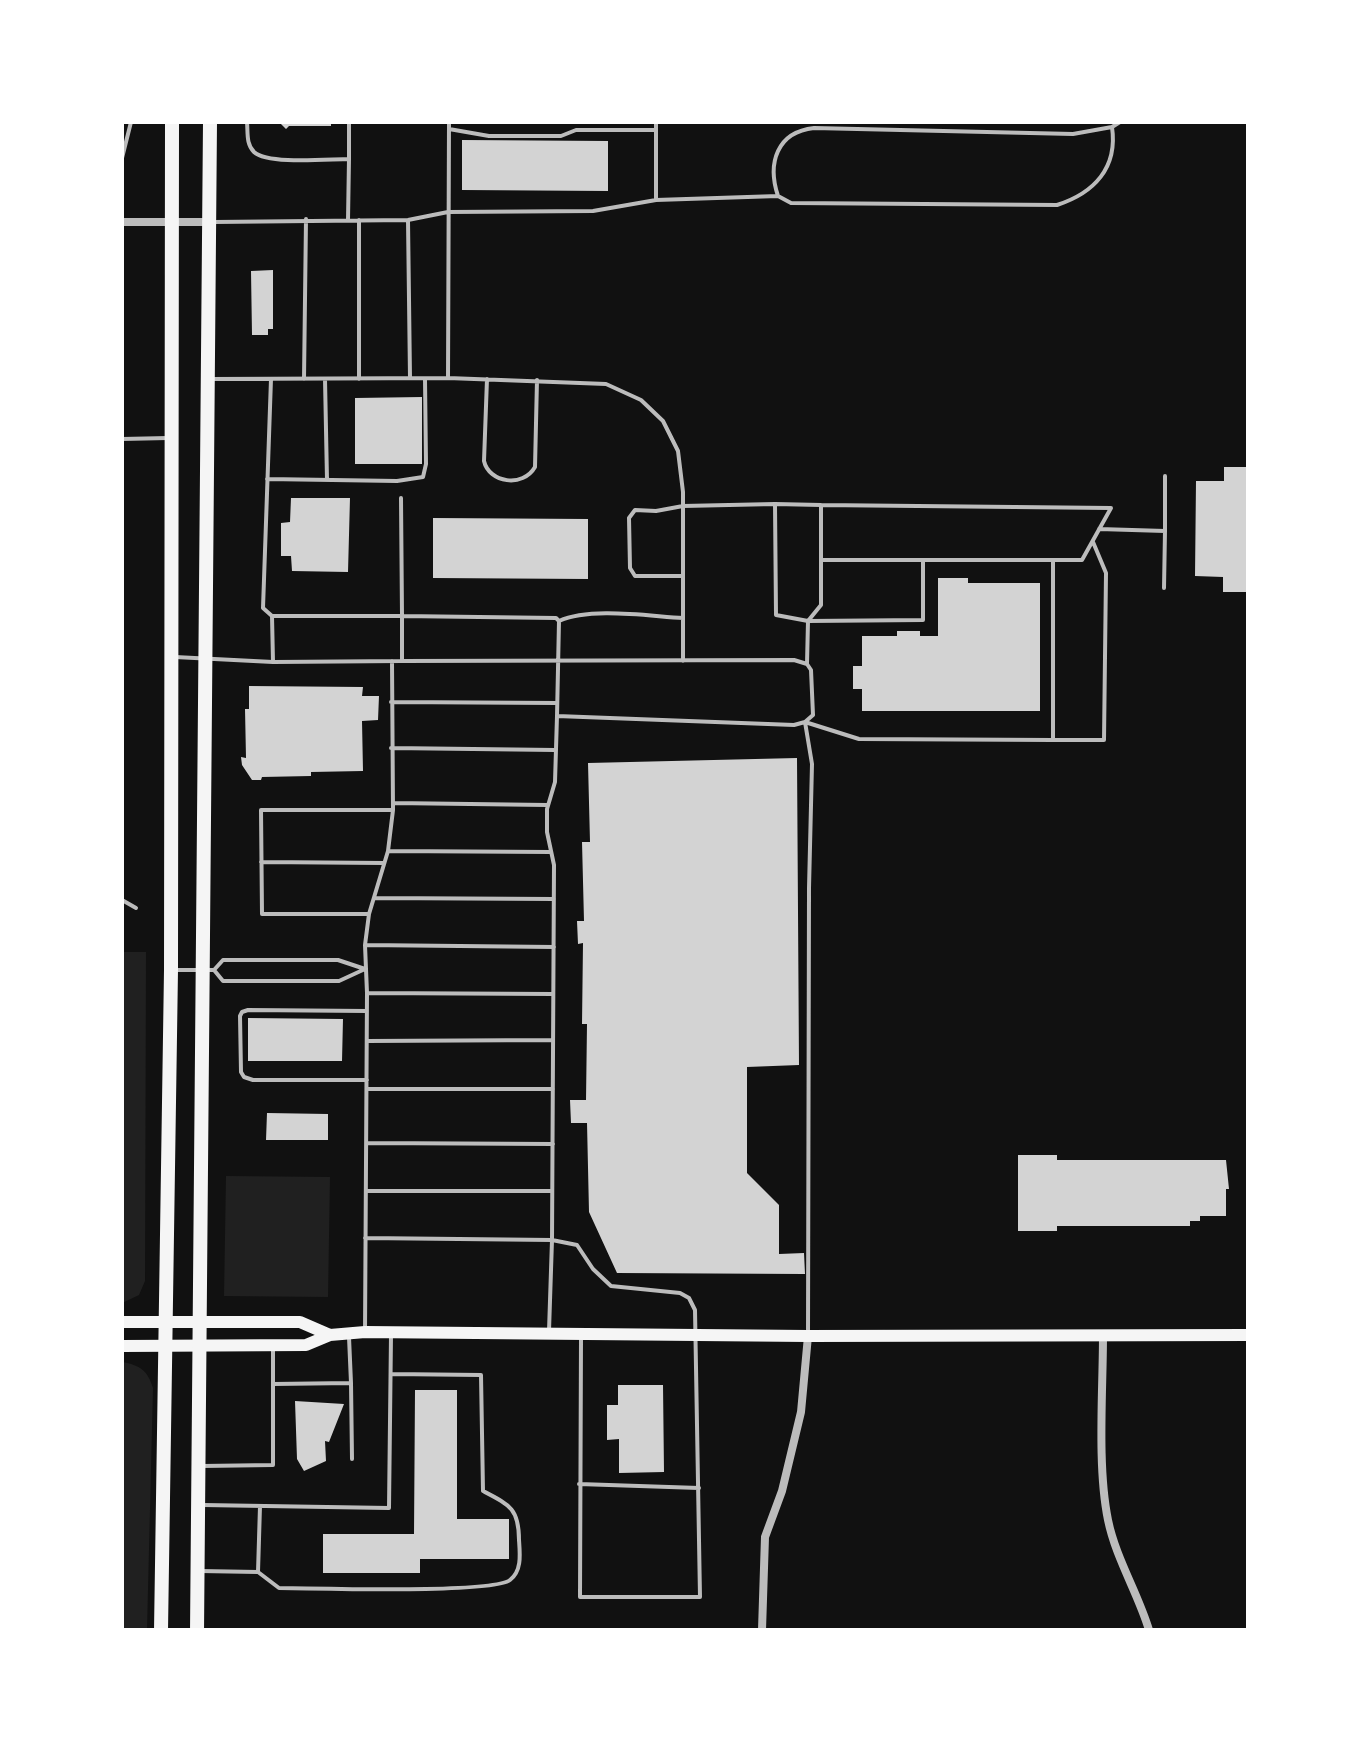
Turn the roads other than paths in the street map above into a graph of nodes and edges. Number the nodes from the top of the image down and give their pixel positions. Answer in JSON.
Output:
{"nodes":[{"id":1,"x":131,"y":122,"type":"edge"},
{"id":2,"x":172,"y":122,"type":"edge"},
{"id":3,"x":210,"y":122,"type":"edge"},
{"id":4,"x":247,"y":122,"type":"edge"},
{"id":5,"x":349,"y":122,"type":"edge"},
{"id":6,"x":449,"y":122,"type":"edge"},
{"id":7,"x":656,"y":122,"type":"edge"},
{"id":8,"x":1120,"y":122,"type":"edge"},
{"id":9,"x":1112,"y":127,"type":"junction"},
{"id":10,"x":449,"y":129,"type":"junction"},
{"id":11,"x":656,"y":130,"type":"junction"},
{"id":12,"x":122,"y":158,"type":"edge"},
{"id":13,"x":349,"y":159,"type":"junction"},
{"id":14,"x":778,"y":196,"type":"junction"},
{"id":15,"x":656,"y":200,"type":"junction"},
{"id":16,"x":448,"y":212,"type":"junction"},
{"id":17,"x":306,"y":219,"type":"junction"},
{"id":18,"x":348,"y":220,"type":"junction"},
{"id":19,"x":359,"y":220,"type":"junction"},
{"id":20,"x":408,"y":220,"type":"junction"},
{"id":21,"x":122,"y":222,"type":"edge"},
{"id":22,"x":171,"y":222,"type":"junction"},
{"id":23,"x":210,"y":222,"type":"junction"},
{"id":24,"x":448,"y":378,"type":"junction"},
{"id":25,"x":208,"y":379,"type":"junction"},
{"id":26,"x":271,"y":379,"type":"junction"},
{"id":27,"x":304,"y":379,"type":"junction"},
{"id":28,"x":325,"y":379,"type":"junction"},
{"id":29,"x":359,"y":379,"type":"junction"},
{"id":30,"x":410,"y":379,"type":"junction"},
{"id":31,"x":425,"y":379,"type":"junction"},
{"id":32,"x":487,"y":379,"type":"junction"},
{"id":33,"x":537,"y":380,"type":"junction"},
{"id":34,"x":171,"y":438,"type":"junction"},
{"id":35,"x":122,"y":439,"type":"edge"},
{"id":36,"x":1165,"y":476,"type":"dead end"},
{"id":37,"x":267,"y":479,"type":"junction"},
{"id":38,"x":327,"y":480,"type":"junction"},
{"id":39,"x":401,"y":498,"type":"dead end"},
{"id":40,"x":775,"y":504,"type":"junction"},
{"id":41,"x":821,"y":505,"type":"junction"},
{"id":42,"x":683,"y":506,"type":"junction"},
{"id":43,"x":1099,"y":529,"type":"junction"},
{"id":44,"x":1165,"y":531,"type":"junction"},
{"id":45,"x":1093,"y":542,"type":"junction"},
{"id":46,"x":821,"y":560,"type":"junction"},
{"id":47,"x":923,"y":560,"type":"junction"},
{"id":48,"x":1053,"y":560,"type":"junction"},
{"id":49,"x":683,"y":576,"type":"junction"},
{"id":50,"x":1164,"y":588,"type":"dead end"},
{"id":51,"x":272,"y":616,"type":"junction"},
{"id":52,"x":402,"y":616,"type":"junction"},
{"id":53,"x":683,"y":618,"type":"junction"},
{"id":54,"x":559,"y":621,"type":"junction"},
{"id":55,"x":808,"y":621,"type":"junction"},
{"id":56,"x":171,"y":657,"type":"junction"},
{"id":57,"x":206,"y":657,"type":"junction"},
{"id":58,"x":392,"y":661,"type":"junction"},
{"id":59,"x":402,"y":661,"type":"junction"},
{"id":60,"x":557,"y":661,"type":"junction"},
{"id":61,"x":683,"y":661,"type":"junction"},
{"id":62,"x":273,"y":662,"type":"junction"},
{"id":63,"x":807,"y":664,"type":"junction"},
{"id":64,"x":391,"y":702,"type":"junction"},
{"id":65,"x":557,"y":703,"type":"junction"},
{"id":66,"x":557,"y":716,"type":"junction"},
{"id":67,"x":805,"y":722,"type":"junction"},
{"id":68,"x":1053,"y":740,"type":"junction"},
{"id":69,"x":391,"y":748,"type":"junction"},
{"id":70,"x":555,"y":750,"type":"junction"},
{"id":71,"x":393,"y":803,"type":"junction"},
{"id":72,"x":547,"y":805,"type":"junction"},
{"id":73,"x":393,"y":810,"type":"junction"},
{"id":74,"x":388,"y":851,"type":"junction"},
{"id":75,"x":551,"y":852,"type":"junction"},
{"id":76,"x":261,"y":862,"type":"junction"},
{"id":77,"x":384,"y":863,"type":"junction"},
{"id":78,"x":374,"y":898,"type":"junction"},
{"id":79,"x":554,"y":899,"type":"junction"},
{"id":80,"x":122,"y":900,"type":"edge"},
{"id":81,"x":136,"y":908,"type":"dead end"},
{"id":82,"x":369,"y":914,"type":"junction"},
{"id":83,"x":365,"y":945,"type":"junction"},
{"id":84,"x":554,"y":947,"type":"junction"},
{"id":85,"x":365,"y":969,"type":"junction"},
{"id":86,"x":171,"y":970,"type":"junction"},
{"id":87,"x":209,"y":970,"type":"junction"},
{"id":88,"x":367,"y":993,"type":"junction"},
{"id":89,"x":553,"y":994,"type":"junction"},
{"id":90,"x":367,"y":1011,"type":"junction"},
{"id":91,"x":553,"y":1040,"type":"junction"},
{"id":92,"x":367,"y":1041,"type":"junction"},
{"id":93,"x":367,"y":1080,"type":"junction"},
{"id":94,"x":367,"y":1089,"type":"junction"},
{"id":95,"x":553,"y":1089,"type":"junction"},
{"id":96,"x":367,"y":1143,"type":"junction"},
{"id":97,"x":553,"y":1144,"type":"junction"},
{"id":98,"x":366,"y":1191,"type":"junction"},
{"id":99,"x":553,"y":1191,"type":"junction"},
{"id":100,"x":365,"y":1238,"type":"junction"},
{"id":101,"x":552,"y":1240,"type":"junction"},
{"id":102,"x":122,"y":1322,"type":"edge"},
{"id":103,"x":164,"y":1322,"type":"junction"},
{"id":104,"x":201,"y":1323,"type":"junction"},
{"id":105,"x":365,"y":1332,"type":"junction"},
{"id":106,"x":349,"y":1333,"type":"junction"},
{"id":107,"x":391,"y":1333,"type":"junction"},
{"id":108,"x":549,"y":1334,"type":"junction"},
{"id":109,"x":581,"y":1334,"type":"junction"},
{"id":110,"x":330,"y":1335,"type":"junction"},
{"id":111,"x":696,"y":1335,"type":"junction"},
{"id":112,"x":1103,"y":1335,"type":"junction"},
{"id":113,"x":1248,"y":1335,"type":"edge"},
{"id":114,"x":808,"y":1336,"type":"junction"},
{"id":115,"x":164,"y":1345,"type":"junction"},
{"id":116,"x":200,"y":1345,"type":"junction"},
{"id":117,"x":273,"y":1345,"type":"junction"},
{"id":118,"x":122,"y":1346,"type":"edge"},
{"id":119,"x":391,"y":1374,"type":"junction"},
{"id":120,"x":351,"y":1383,"type":"junction"},
{"id":121,"x":273,"y":1384,"type":"junction"},
{"id":122,"x":352,"y":1459,"type":"dead end"},
{"id":123,"x":199,"y":1466,"type":"junction"},
{"id":124,"x":579,"y":1484,"type":"junction"},
{"id":125,"x":699,"y":1488,"type":"junction"},
{"id":126,"x":199,"y":1505,"type":"junction"},
{"id":127,"x":260,"y":1506,"type":"junction"},
{"id":128,"x":198,"y":1571,"type":"junction"},
{"id":129,"x":258,"y":1572,"type":"junction"},
{"id":130,"x":161,"y":1630,"type":"edge"},
{"id":131,"x":197,"y":1630,"type":"edge"},
{"id":132,"x":762,"y":1630,"type":"edge"},
{"id":133,"x":1149,"y":1630,"type":"edge"}],
"edges":[{"from":1,"to":12,"type":"lane"},
{"from":2,"to":22,"type":"main road"},
{"from":3,"to":23,"type":"main road"},
{"from":4,"to":13,"type":"lane"},
{"from":5,"to":13,"type":"lane"},
{"from":6,"to":10,"type":"lane"},
{"from":7,"to":11,"type":"lane"},
{"from":8,"to":9,"type":"lane"},
{"from":9,"to":14,"type":"lane"},
{"from":9,"to":14,"type":"lane"},
{"from":10,"to":11,"type":"lane"},
{"from":10,"to":16,"type":"lane"},
{"from":11,"to":15,"type":"lane"},
{"from":13,"to":18,"type":"lane"},
{"from":14,"to":15,"type":"lane"},
{"from":15,"to":16,"type":"lane"},
{"from":16,"to":20,"type":"lane"},
{"from":16,"to":24,"type":"lane"},
{"from":17,"to":18,"type":"lane"},
{"from":17,"to":23,"type":"lane"},
{"from":17,"to":27,"type":"lane"},
{"from":18,"to":19,"type":"lane"},
{"from":19,"to":20,"type":"lane"},
{"from":19,"to":29,"type":"lane"},
{"from":20,"to":30,"type":"lane"},
{"from":21,"to":22,"type":"street"},
{"from":22,"to":23,"type":"street"},
{"from":22,"to":34,"type":"main road"},
{"from":23,"to":25,"type":"main road"},
{"from":24,"to":31,"type":"lane"},
{"from":24,"to":32,"type":"lane"},
{"from":25,"to":26,"type":"lane"},
{"from":25,"to":57,"type":"main road"},
{"from":26,"to":27,"type":"lane"},
{"from":26,"to":37,"type":"lane"},
{"from":27,"to":28,"type":"lane"},
{"from":28,"to":29,"type":"lane"},
{"from":28,"to":38,"type":"lane"},
{"from":29,"to":30,"type":"lane"},
{"from":30,"to":31,"type":"lane"},
{"from":31,"to":38,"type":"lane"},
{"from":32,"to":33,"type":"lane"},
{"from":32,"to":33,"type":"lane"},
{"from":33,"to":42,"type":"lane"},
{"from":34,"to":35,"type":"lane"},
{"from":34,"to":56,"type":"main road"},
{"from":36,"to":44,"type":"lane"},
{"from":37,"to":38,"type":"lane"},
{"from":37,"to":51,"type":"lane"},
{"from":39,"to":52,"type":"lane"},
{"from":40,"to":41,"type":"lane"},
{"from":40,"to":42,"type":"lane"},
{"from":40,"to":55,"type":"lane"},
{"from":41,"to":43,"type":"lane"},
{"from":41,"to":46,"type":"lane"},
{"from":42,"to":49,"type":"lane"},
{"from":42,"to":49,"type":"lane"},
{"from":43,"to":44,"type":"lane"},
{"from":43,"to":45,"type":"lane"},
{"from":44,"to":50,"type":"lane"},
{"from":45,"to":48,"type":"lane"},
{"from":45,"to":68,"type":"lane"},
{"from":46,"to":47,"type":"lane"},
{"from":46,"to":55,"type":"lane"},
{"from":47,"to":48,"type":"lane"},
{"from":47,"to":55,"type":"lane"},
{"from":48,"to":68,"type":"lane"},
{"from":49,"to":53,"type":"lane"},
{"from":51,"to":52,"type":"lane"},
{"from":51,"to":62,"type":"lane"},
{"from":52,"to":54,"type":"lane"},
{"from":52,"to":59,"type":"lane"},
{"from":53,"to":54,"type":"lane"},
{"from":53,"to":61,"type":"lane"},
{"from":54,"to":60,"type":"lane"},
{"from":55,"to":63,"type":"lane"},
{"from":56,"to":57,"type":"lane"},
{"from":56,"to":86,"type":"main road"},
{"from":57,"to":62,"type":"lane"},
{"from":57,"to":87,"type":"main road"},
{"from":58,"to":59,"type":"lane"},
{"from":58,"to":62,"type":"lane"},
{"from":58,"to":64,"type":"lane"},
{"from":59,"to":60,"type":"lane"},
{"from":60,"to":61,"type":"lane"},
{"from":60,"to":65,"type":"lane"},
{"from":61,"to":63,"type":"lane"},
{"from":63,"to":67,"type":"lane"},
{"from":64,"to":65,"type":"lane"},
{"from":64,"to":69,"type":"lane"},
{"from":65,"to":66,"type":"lane"},
{"from":66,"to":67,"type":"lane"},
{"from":66,"to":70,"type":"lane"},
{"from":67,"to":68,"type":"lane"},
{"from":67,"to":114,"type":"lane"},
{"from":69,"to":70,"type":"lane"},
{"from":69,"to":71,"type":"lane"},
{"from":70,"to":72,"type":"lane"},
{"from":71,"to":72,"type":"lane"},
{"from":71,"to":73,"type":"lane"},
{"from":72,"to":75,"type":"lane"},
{"from":73,"to":74,"type":"lane"},
{"from":73,"to":76,"type":"lane"},
{"from":74,"to":75,"type":"lane"},
{"from":74,"to":77,"type":"lane"},
{"from":75,"to":79,"type":"lane"},
{"from":76,"to":77,"type":"lane"},
{"from":76,"to":82,"type":"lane"},
{"from":77,"to":78,"type":"lane"},
{"from":78,"to":79,"type":"lane"},
{"from":78,"to":82,"type":"lane"},
{"from":79,"to":84,"type":"lane"},
{"from":80,"to":81,"type":"lane"},
{"from":82,"to":83,"type":"lane"},
{"from":83,"to":84,"type":"lane"},
{"from":83,"to":85,"type":"lane"},
{"from":84,"to":89,"type":"lane"},
{"from":85,"to":87,"type":"lane"},
{"from":85,"to":87,"type":"lane"},
{"from":85,"to":88,"type":"lane"},
{"from":86,"to":87,"type":"lane"},
{"from":86,"to":103,"type":"main road"},
{"from":87,"to":104,"type":"main road"},
{"from":88,"to":89,"type":"lane"},
{"from":88,"to":90,"type":"lane"},
{"from":89,"to":91,"type":"lane"},
{"from":90,"to":92,"type":"lane"},
{"from":90,"to":93,"type":"lane"},
{"from":91,"to":92,"type":"lane"},
{"from":91,"to":95,"type":"lane"},
{"from":92,"to":93,"type":"lane"},
{"from":93,"to":94,"type":"lane"},
{"from":94,"to":95,"type":"lane"},
{"from":94,"to":96,"type":"lane"},
{"from":95,"to":97,"type":"lane"},
{"from":96,"to":97,"type":"lane"},
{"from":96,"to":98,"type":"lane"},
{"from":97,"to":99,"type":"lane"},
{"from":98,"to":99,"type":"lane"},
{"from":98,"to":100,"type":"lane"},
{"from":99,"to":101,"type":"lane"},
{"from":100,"to":101,"type":"lane"},
{"from":100,"to":105,"type":"lane"},
{"from":101,"to":108,"type":"lane"},
{"from":101,"to":111,"type":"lane"},
{"from":102,"to":103,"type":"main road"},
{"from":103,"to":104,"type":"main road"},
{"from":103,"to":115,"type":"main road"},
{"from":104,"to":110,"type":"main road"},
{"from":104,"to":116,"type":"main road"},
{"from":105,"to":106,"type":"main road"},
{"from":105,"to":107,"type":"main road"},
{"from":106,"to":110,"type":"main road"},
{"from":106,"to":120,"type":"lane"},
{"from":107,"to":108,"type":"main road"},
{"from":107,"to":119,"type":"lane"},
{"from":108,"to":109,"type":"main road"},
{"from":109,"to":111,"type":"main road"},
{"from":109,"to":124,"type":"lane"},
{"from":110,"to":117,"type":"main road"},
{"from":111,"to":114,"type":"main road"},
{"from":111,"to":125,"type":"lane"},
{"from":112,"to":113,"type":"main road"},
{"from":112,"to":114,"type":"main road"},
{"from":112,"to":133,"type":"street"},
{"from":114,"to":132,"type":"street"},
{"from":115,"to":116,"type":"main road"},
{"from":115,"to":118,"type":"main road"},
{"from":115,"to":130,"type":"main road"},
{"from":116,"to":117,"type":"main road"},
{"from":116,"to":123,"type":"main road"},
{"from":117,"to":121,"type":"lane"},
{"from":119,"to":127,"type":"lane"},
{"from":119,"to":129,"type":"lane"},
{"from":120,"to":121,"type":"lane"},
{"from":120,"to":122,"type":"lane"},
{"from":121,"to":123,"type":"lane"},
{"from":123,"to":126,"type":"main road"},
{"from":124,"to":125,"type":"lane"},
{"from":124,"to":125,"type":"lane"},
{"from":126,"to":127,"type":"lane"},
{"from":126,"to":128,"type":"main road"},
{"from":127,"to":129,"type":"lane"},
{"from":128,"to":129,"type":"lane"},
{"from":128,"to":131,"type":"main road"}]}
